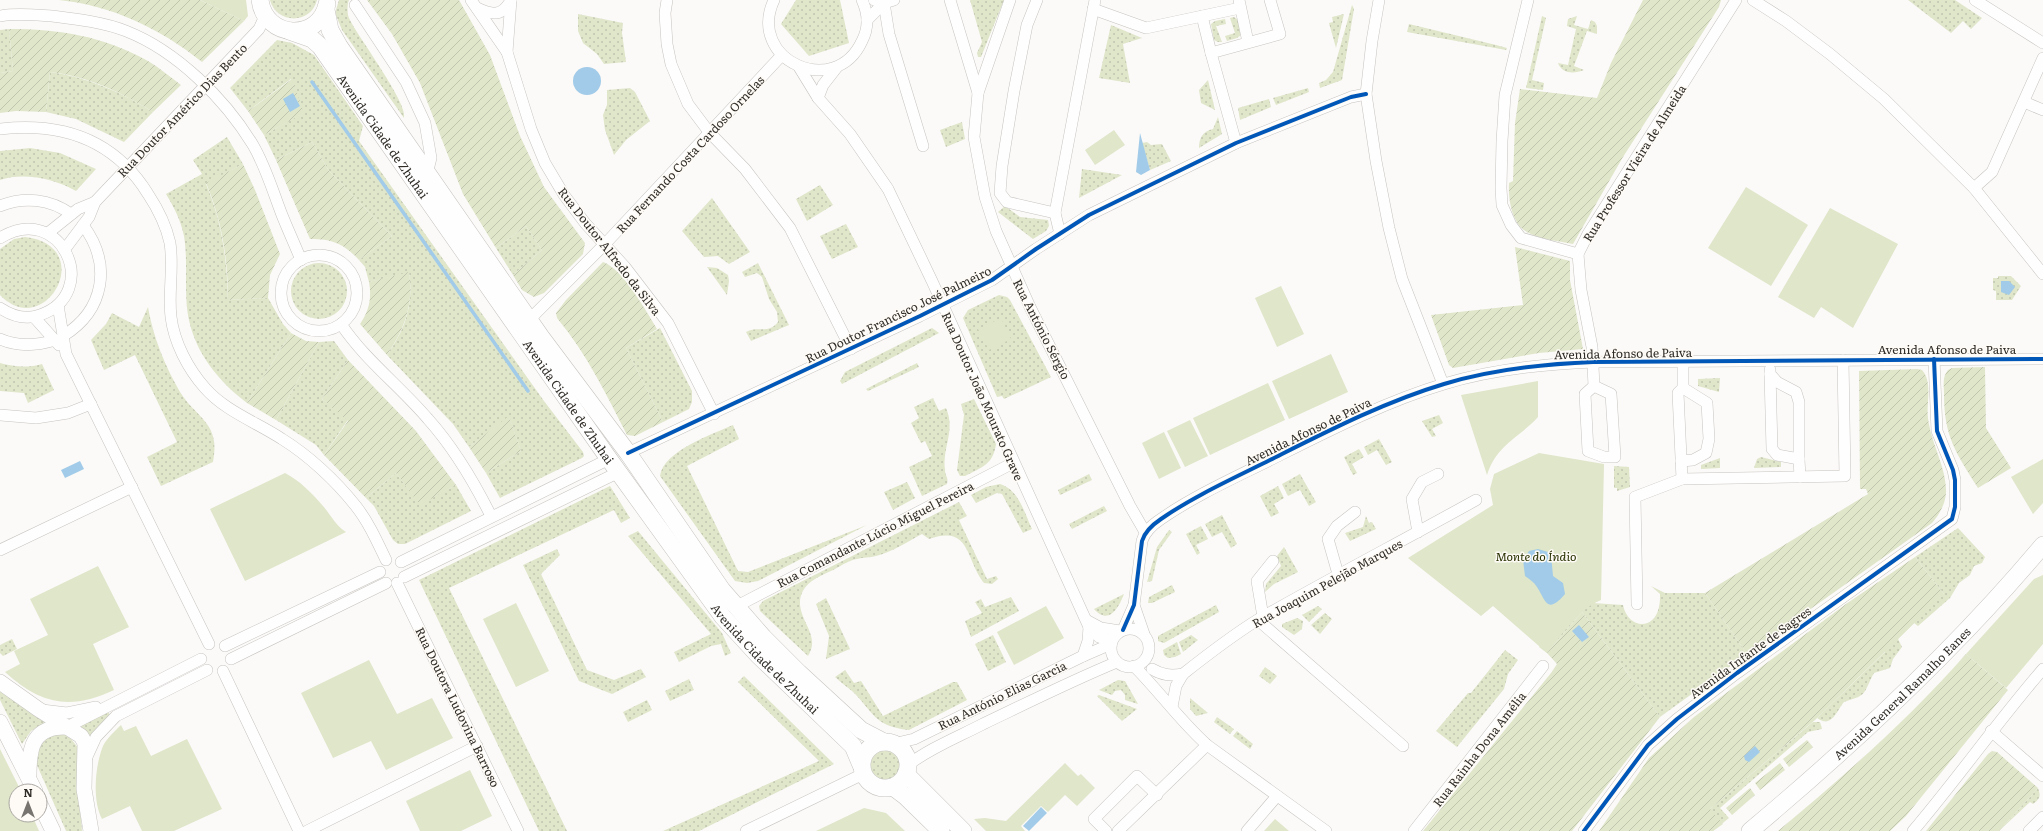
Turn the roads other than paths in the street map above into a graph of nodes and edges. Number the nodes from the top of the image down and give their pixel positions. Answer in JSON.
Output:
{"nodes":[{"id":1,"x":511,"y":0,"type":"edge"},
{"id":2,"x":666,"y":0,"type":"edge"},
{"id":3,"x":774,"y":0,"type":"edge"},
{"id":4,"x":862,"y":0,"type":"edge"},
{"id":5,"x":950,"y":0,"type":"edge"},
{"id":6,"x":1010,"y":0,"type":"edge"},
{"id":7,"x":1037,"y":0,"type":"edge"},
{"id":8,"x":1270,"y":0,"type":"edge"},
{"id":9,"x":1379,"y":0,"type":"edge"},
{"id":10,"x":1528,"y":0,"type":"edge"},
{"id":11,"x":1736,"y":0,"type":"edge"},
{"id":12,"x":1753,"y":0,"type":"edge"},
{"id":13,"x":1975,"y":0,"type":"edge"},
{"id":14,"x":884,"y":1,"type":"edge"},
{"id":15,"x":473,"y":3,"type":"edge"},
{"id":16,"x":1094,"y":4,"type":"edge"},
{"id":17,"x":1240,"y":4,"type":"edge"},
{"id":18,"x":1768,"y":4,"type":"edge"},
{"id":19,"x":327,"y":5,"type":"edge"},
{"id":20,"x":355,"y":5,"type":"dead end"},
{"id":21,"x":0,"y":16,"type":"edge"},
{"id":22,"x":1202,"y":16,"type":"junction"},
{"id":23,"x":269,"y":20,"type":"edge"},
{"id":24,"x":867,"y":20,"type":"junction"},
{"id":25,"x":1248,"y":42,"type":"junction"},
{"id":26,"x":2043,"y":44,"type":"edge"},
{"id":27,"x":507,"y":52,"type":"junction"},
{"id":28,"x":1211,"y":53,"type":"junction"},
{"id":29,"x":782,"y":55,"type":"junction"},
{"id":30,"x":2043,"y":58,"type":"edge"},
{"id":31,"x":837,"y":66,"type":"junction"},
{"id":32,"x":799,"y":67,"type":"junction"},
{"id":33,"x":206,"y":86,"type":"junction"},
{"id":34,"x":978,"y":93,"type":"junction"},
{"id":35,"x":1366,"y":94,"type":"junction"},
{"id":36,"x":818,"y":98,"type":"junction"},
{"id":37,"x":2024,"y":102,"type":"junction"},
{"id":38,"x":2043,"y":110,"type":"edge"},
{"id":39,"x":0,"y":129,"type":"edge"},
{"id":40,"x":709,"y":132,"type":"junction"},
{"id":41,"x":1236,"y":143,"type":"junction"},
{"id":42,"x":923,"y":146,"type":"dead end"},
{"id":43,"x":128,"y":166,"type":"junction"},
{"id":44,"x":427,"y":174,"type":"junction"},
{"id":45,"x":1974,"y":188,"type":"junction"},
{"id":46,"x":95,"y":202,"type":"junction"},
{"id":47,"x":0,"y":206,"type":"edge"},
{"id":48,"x":1055,"y":213,"type":"junction"},
{"id":49,"x":72,"y":214,"type":"junction"},
{"id":50,"x":83,"y":225,"type":"junction"},
{"id":51,"x":48,"y":234,"type":"junction"},
{"id":52,"x":1060,"y":234,"type":"junction"},
{"id":53,"x":0,"y":238,"type":"edge"},
{"id":54,"x":605,"y":244,"type":"junction"},
{"id":55,"x":65,"y":249,"type":"junction"},
{"id":56,"x":1578,"y":254,"type":"junction"},
{"id":57,"x":301,"y":260,"type":"junction"},
{"id":58,"x":1011,"y":266,"type":"junction"},
{"id":59,"x":2043,"y":274,"type":"edge"},
{"id":60,"x":58,"y":305,"type":"junction"},
{"id":61,"x":942,"y":305,"type":"junction"},
{"id":62,"x":0,"y":308,"type":"edge"},
{"id":63,"x":34,"y":317,"type":"junction"},
{"id":64,"x":530,"y":320,"type":"junction"},
{"id":65,"x":341,"y":324,"type":"junction"},
{"id":66,"x":59,"y":338,"type":"junction"},
{"id":67,"x":0,"y":339,"type":"edge"},
{"id":68,"x":851,"y":349,"type":"junction"},
{"id":69,"x":1934,"y":359,"type":"junction"},
{"id":70,"x":2043,"y":359,"type":"edge"},
{"id":71,"x":1843,"y":360,"type":"junction"},
{"id":72,"x":1683,"y":361,"type":"junction"},
{"id":73,"x":1770,"y":361,"type":"junction"},
{"id":74,"x":1593,"y":362,"type":"junction"},
{"id":75,"x":1770,"y":374,"type":"junction"},
{"id":76,"x":1443,"y":384,"type":"junction"},
{"id":77,"x":1594,"y":386,"type":"junction"},
{"id":78,"x":1683,"y":388,"type":"junction"},
{"id":79,"x":91,"y":404,"type":"junction"},
{"id":80,"x":714,"y":414,"type":"junction"},
{"id":81,"x":0,"y":415,"type":"edge"},
{"id":82,"x":628,"y":453,"type":"junction"},
{"id":83,"x":1799,"y":459,"type":"junction"},
{"id":84,"x":1681,"y":461,"type":"junction"},
{"id":85,"x":1013,"y":463,"type":"junction"},
{"id":86,"x":614,"y":465,"type":"junction"},
{"id":87,"x":1438,"y":474,"type":"dead end"},
{"id":88,"x":1800,"y":477,"type":"junction"},
{"id":89,"x":1682,"y":478,"type":"junction"},
{"id":90,"x":132,"y":487,"type":"junction"},
{"id":91,"x":1476,"y":500,"type":"dead end"},
{"id":92,"x":1355,"y":512,"type":"dead end"},
{"id":93,"x":491,"y":516,"type":"junction"},
{"id":94,"x":1145,"y":532,"type":"junction"},
{"id":95,"x":1418,"y":532,"type":"junction"},
{"id":96,"x":2043,"y":545,"type":"edge"},
{"id":97,"x":0,"y":550,"type":"edge"},
{"id":98,"x":386,"y":560,"type":"junction"},
{"id":99,"x":1272,"y":561,"type":"dead end"},
{"id":100,"x":401,"y":562,"type":"junction"},
{"id":101,"x":380,"y":572,"type":"junction"},
{"id":102,"x":1338,"y":574,"type":"junction"},
{"id":103,"x":396,"y":581,"type":"junction"},
{"id":104,"x":1638,"y":604,"type":"dead end"},
{"id":105,"x":1134,"y":605,"type":"junction"},
{"id":106,"x":737,"y":606,"type":"junction"},
{"id":107,"x":1261,"y":618,"type":"junction"},
{"id":108,"x":1087,"y":624,"type":"junction"},
{"id":109,"x":1121,"y":630,"type":"junction"},
{"id":110,"x":1144,"y":634,"type":"junction"},
{"id":111,"x":1111,"y":642,"type":"junction"},
{"id":112,"x":209,"y":644,"type":"junction"},
{"id":113,"x":225,"y":646,"type":"junction"},
{"id":114,"x":1148,"y":654,"type":"junction"},
{"id":115,"x":1083,"y":656,"type":"junction"},
{"id":116,"x":201,"y":659,"type":"junction"},
{"id":117,"x":231,"y":659,"type":"junction"},
{"id":118,"x":1117,"y":662,"type":"junction"},
{"id":119,"x":1134,"y":666,"type":"junction"},
{"id":120,"x":1543,"y":666,"type":"dead end"},
{"id":121,"x":1152,"y":669,"type":"junction"},
{"id":122,"x":2043,"y":669,"type":"edge"},
{"id":123,"x":207,"y":670,"type":"junction"},
{"id":124,"x":223,"y":671,"type":"junction"},
{"id":125,"x":1182,"y":674,"type":"junction"},
{"id":126,"x":0,"y":682,"type":"edge"},
{"id":127,"x":1158,"y":690,"type":"junction"},
{"id":128,"x":130,"y":694,"type":"junction"},
{"id":129,"x":1172,"y":707,"type":"junction"},
{"id":130,"x":38,"y":710,"type":"junction"},
{"id":131,"x":0,"y":722,"type":"edge"},
{"id":132,"x":67,"y":727,"type":"junction"},
{"id":133,"x":1991,"y":732,"type":"junction"},
{"id":134,"x":889,"y":743,"type":"junction"},
{"id":135,"x":1206,"y":745,"type":"junction"},
{"id":136,"x":477,"y":746,"type":"junction"},
{"id":137,"x":1403,"y":746,"type":"dead end"},
{"id":138,"x":85,"y":761,"type":"junction"},
{"id":139,"x":862,"y":769,"type":"junction"},
{"id":140,"x":907,"y":770,"type":"junction"},
{"id":141,"x":2042,"y":774,"type":"edge"},
{"id":142,"x":29,"y":776,"type":"junction"},
{"id":143,"x":32,"y":783,"type":"edge"},
{"id":144,"x":893,"y":787,"type":"junction"},
{"id":145,"x":1157,"y":795,"type":"junction"},
{"id":146,"x":1277,"y":796,"type":"junction"},
{"id":147,"x":2043,"y":817,"type":"edge"},
{"id":148,"x":48,"y":821,"type":"edge"},
{"id":149,"x":53,"y":831,"type":"edge"},
{"id":150,"x":91,"y":831,"type":"edge"},
{"id":151,"x":299,"y":831,"type":"edge"},
{"id":152,"x":307,"y":831,"type":"edge"},
{"id":153,"x":518,"y":831,"type":"edge"},
{"id":154,"x":746,"y":831,"type":"edge"},
{"id":155,"x":941,"y":831,"type":"edge"},
{"id":156,"x":963,"y":831,"type":"edge"},
{"id":157,"x":1106,"y":831,"type":"edge"},
{"id":158,"x":1118,"y":831,"type":"edge"},
{"id":159,"x":1247,"y":831,"type":"edge"},
{"id":160,"x":1326,"y":831,"type":"edge"},
{"id":161,"x":1414,"y":831,"type":"edge"},
{"id":162,"x":1584,"y":831,"type":"edge"},
{"id":163,"x":1750,"y":831,"type":"edge"},
{"id":164,"x":1913,"y":831,"type":"edge"},
{"id":165,"x":2028,"y":831,"type":"edge"}],
"edges":[{"from":1,"to":15,"type":"street"},
{"from":1,"to":27,"type":"street"},
{"from":2,"to":40,"type":"street"},
{"from":3,"to":29,"type":"street"},
{"from":4,"to":24,"type":"street"},
{"from":5,"to":34,"type":"street"},
{"from":6,"to":34,"type":"street","name":"Rua António Sérgio"},
{"from":7,"to":48,"type":"street"},
{"from":8,"to":25,"type":"street"},
{"from":9,"to":35,"type":"street"},
{"from":10,"to":56,"type":"street"},
{"from":11,"to":56,"type":"street","name":"Rua Professor Vieira de Almeida"},
{"from":12,"to":18,"type":"street"},
{"from":13,"to":26,"type":"street"},
{"from":14,"to":24,"type":"street"},
{"from":14,"to":42,"type":"street"},
{"from":15,"to":27,"type":"street","name":"Rua Doutor Alfredo da Silva"},
{"from":16,"to":22,"type":"street"},
{"from":16,"to":48,"type":"street"},
{"from":17,"to":22,"type":"street"},
{"from":17,"to":25,"type":"street"},
{"from":18,"to":45,"type":"street"},
{"from":19,"to":23,"type":"main road"},
{"from":19,"to":44,"type":"main road","name":"Avenida Cidade de Zhuhai"},
{"from":20,"to":44,"type":"street"},
{"from":21,"to":33,"type":"street"},
{"from":22,"to":28,"type":"street"},
{"from":23,"to":33,"type":"street","name":"Rua Doutor Américo Dias Bento"},
{"from":23,"to":86,"type":"main road","name":"Avenida Cidade de Zhuhai"},
{"from":24,"to":31,"type":"street"},
{"from":25,"to":28,"type":"street"},
{"from":27,"to":54,"type":"street","name":"Rua Doutor Alfredo da Silva"},
{"from":28,"to":41,"type":"street"},
{"from":29,"to":32,"type":"street"},
{"from":29,"to":40,"type":"street","name":"Rua Fernando Costa Cardoso Ornelas"},
{"from":30,"to":37,"type":"street"},
{"from":31,"to":32,"type":"street"},
{"from":31,"to":36,"type":"street"},
{"from":32,"to":36,"type":"street","name":"Rua Doutor João Mourato Grave"},
{"from":33,"to":43,"type":"street","name":"Rua Doutor Américo Dias Bento"},
{"from":33,"to":57,"type":"street"},
{"from":34,"to":58,"type":"street","name":"Rua António Sérgio"},
{"from":35,"to":41,"type":"street","name":"Rua Doutor Francisco José Palmeiro"},
{"from":35,"to":76,"type":"street"},
{"from":36,"to":61,"type":"street","name":"Rua Doutor João Mourato Grave"},
{"from":37,"to":38,"type":"street"},
{"from":37,"to":45,"type":"street"},
{"from":39,"to":43,"type":"street"},
{"from":40,"to":54,"type":"street","name":"Rua Fernando Costa Cardoso Ornelas"},
{"from":40,"to":68,"type":"street"},
{"from":41,"to":52,"type":"street","name":"Rua Doutor Francisco José Palmeiro"},
{"from":43,"to":46,"type":"street","name":"Rua Doutor Américo Dias Bento"},
{"from":43,"to":98,"type":"street"},
{"from":44,"to":64,"type":"main road","name":"Avenida Cidade de Zhuhai"},
{"from":45,"to":59,"type":"street"},
{"from":46,"to":49,"type":"street","name":"Rua Doutor Américo Dias Bento"},
{"from":46,"to":50,"type":"street","name":"Rua Doutor Américo Dias Bento"},
{"from":47,"to":49,"type":"street"},
{"from":48,"to":52,"type":"street"},
{"from":49,"to":51,"type":"street","name":"Rua Doutor Américo Dias Bento"},
{"from":50,"to":55,"type":"street","name":"Rua Doutor Américo Dias Bento"},
{"from":50,"to":66,"type":"street"},
{"from":51,"to":53,"type":"street"},
{"from":51,"to":55,"type":"street"},
{"from":52,"to":58,"type":"street","name":"Rua Doutor Francisco José Palmeiro"},
{"from":54,"to":64,"type":"street","name":"Rua Fernando Costa Cardoso Ornelas"},
{"from":54,"to":80,"type":"street","name":"Rua Doutor Alfredo da Silva"},
{"from":55,"to":60,"type":"street"},
{"from":56,"to":74,"type":"street","name":"Rua Professor Vieira de Almeida"},
{"from":57,"to":65,"type":"street"},
{"from":57,"to":65,"type":"street"},
{"from":58,"to":61,"type":"street","name":"Rua Doutor Francisco José Palmeiro"},
{"from":58,"to":94,"type":"street","name":"Rua António Sérgio"},
{"from":60,"to":63,"type":"street"},
{"from":60,"to":66,"type":"street"},
{"from":61,"to":68,"type":"street","name":"Rua Doutor Francisco José Palmeiro"},
{"from":61,"to":85,"type":"street","name":"Rua Doutor João Mourato Grave"},
{"from":62,"to":63,"type":"street"},
{"from":63,"to":66,"type":"street"},
{"from":64,"to":82,"type":"main road","name":"Avenida Cidade de Zhuhai"},
{"from":65,"to":93,"type":"street"},
{"from":66,"to":67,"type":"street"},
{"from":66,"to":79,"type":"street"},
{"from":68,"to":80,"type":"street","name":"Rua Doutor Francisco José Palmeiro"},
{"from":69,"to":70,"type":"street","name":"Avenida Afonso de Paiva"},
{"from":69,"to":71,"type":"street","name":"Avenida Afonso de Paiva"},
{"from":69,"to":162,"type":"street","name":"Avenida Infante de Sagres"},
{"from":71,"to":73,"type":"street","name":"Avenida Afonso de Paiva"},
{"from":71,"to":88,"type":"street"},
{"from":72,"to":73,"type":"street","name":"Avenida Afonso de Paiva"},
{"from":72,"to":74,"type":"street","name":"Avenida Afonso de Paiva"},
{"from":72,"to":78,"type":"street"},
{"from":73,"to":75,"type":"street"},
{"from":74,"to":76,"type":"street","name":"Avenida Afonso de Paiva"},
{"from":74,"to":77,"type":"street","name":"Rua Professor Vieira de Almeida"},
{"from":75,"to":83,"type":"street"},
{"from":75,"to":83,"type":"street"},
{"from":76,"to":94,"type":"street","name":"Avenida Afonso de Paiva"},
{"from":77,"to":77,"type":"street"},
{"from":78,"to":84,"type":"street"},
{"from":78,"to":84,"type":"street"},
{"from":79,"to":81,"type":"street"},
{"from":79,"to":90,"type":"street"},
{"from":80,"to":82,"type":"street","name":"Rua Doutor Francisco José Palmeiro"},
{"from":82,"to":106,"type":"main road","name":"Avenida Cidade de Zhuhai"},
{"from":83,"to":88,"type":"street"},
{"from":84,"to":89,"type":"street"},
{"from":85,"to":106,"type":"street","name":"Rua Comandante Lúcio Miguel Pereira"},
{"from":85,"to":108,"type":"street","name":"Rua Doutor João Mourato Grave"},
{"from":86,"to":93,"type":"street"},
{"from":86,"to":103,"type":"street"},
{"from":86,"to":139,"type":"main road","name":"Avenida Cidade de Zhuhai"},
{"from":87,"to":95,"type":"street"},
{"from":88,"to":89,"type":"street"},
{"from":89,"to":104,"type":"street"},
{"from":90,"to":97,"type":"street"},
{"from":90,"to":112,"type":"street"},
{"from":91,"to":95,"type":"street","name":"Rua Joaquim Pelejão Marques"},
{"from":92,"to":102,"type":"street"},
{"from":93,"to":100,"type":"street"},
{"from":94,"to":105,"type":"street"},
{"from":95,"to":102,"type":"street","name":"Rua Joaquim Pelejão Marques"},
{"from":96,"to":163,"type":"main road","name":"Avenida General Ramalho Eanes"},
{"from":98,"to":100,"type":"street"},
{"from":98,"to":101,"type":"street"},
{"from":99,"to":107,"type":"street"},
{"from":100,"to":103,"type":"street"},
{"from":101,"to":103,"type":"street"},
{"from":101,"to":113,"type":"street"},
{"from":102,"to":107,"type":"street","name":"Rua Joaquim Pelejão Marques"},
{"from":103,"to":117,"type":"street"},
{"from":103,"to":136,"type":"street","name":"Rua Doutora Ludovina Barroso"},
{"from":105,"to":109,"type":"street"},
{"from":105,"to":110,"type":"street"},
{"from":106,"to":134,"type":"main road","name":"Avenida Cidade de Zhuhai"},
{"from":107,"to":125,"type":"street","name":"Rua Joaquim Pelejão Marques"},
{"from":107,"to":137,"type":"street"},
{"from":108,"to":109,"type":"street"},
{"from":108,"to":111,"type":"street","name":"Rua Doutor João Mourato Grave"},
{"from":108,"to":115,"type":"street"},
{"from":109,"to":110,"type":"street"},
{"from":109,"to":111,"type":"street"},
{"from":110,"to":114,"type":"street"},
{"from":111,"to":115,"type":"street","name":"Rua António Elias Garcia"},
{"from":111,"to":118,"type":"street"},
{"from":112,"to":113,"type":"street"},
{"from":112,"to":116,"type":"street"},
{"from":113,"to":117,"type":"street"},
{"from":114,"to":119,"type":"street"},
{"from":114,"to":121,"type":"street"},
{"from":115,"to":134,"type":"street","name":"Rua António Elias Garcia"},
{"from":116,"to":123,"type":"street"},
{"from":116,"to":128,"type":"street"},
{"from":117,"to":124,"type":"street"},
{"from":118,"to":119,"type":"street"},
{"from":118,"to":140,"type":"street","name":"Rua António Elias Garcia"},
{"from":119,"to":127,"type":"street"},
{"from":120,"to":161,"type":"street","name":"Rua Rainha Dona Amélia"},
{"from":121,"to":125,"type":"street"},
{"from":121,"to":127,"type":"street"},
{"from":122,"to":133,"type":"street"},
{"from":123,"to":124,"type":"street"},
{"from":123,"to":138,"type":"street"},
{"from":124,"to":151,"type":"street"},
{"from":125,"to":129,"type":"street"},
{"from":126,"to":130,"type":"main road"},
{"from":127,"to":129,"type":"street"},
{"from":128,"to":130,"type":"street"},
{"from":128,"to":132,"type":"street"},
{"from":129,"to":135,"type":"street"},
{"from":130,"to":132,"type":"main road"},
{"from":131,"to":142,"type":"main road"},
{"from":132,"to":138,"type":"main road"},
{"from":132,"to":142,"type":"main road"},
{"from":133,"to":141,"type":"street"},
{"from":133,"to":164,"type":"street"},
{"from":134,"to":139,"type":"main road"},
{"from":134,"to":140,"type":"main road"},
{"from":135,"to":145,"type":"street"},
{"from":135,"to":146,"type":"street"},
{"from":136,"to":152,"type":"street"},
{"from":136,"to":153,"type":"street","name":"Rua Doutora Ludovina Barroso"},
{"from":138,"to":150,"type":"main road"},
{"from":139,"to":144,"type":"main road"},
{"from":139,"to":154,"type":"street"},
{"from":140,"to":144,"type":"main road"},
{"from":140,"to":156,"type":"main road"},
{"from":142,"to":143,"type":"main road"},
{"from":144,"to":155,"type":"main road"},
{"from":145,"to":157,"type":"street"},
{"from":145,"to":158,"type":"street"},
{"from":146,"to":159,"type":"street"},
{"from":146,"to":160,"type":"street"},
{"from":147,"to":165,"type":"street"},
{"from":148,"to":149,"type":"main road"}]}
